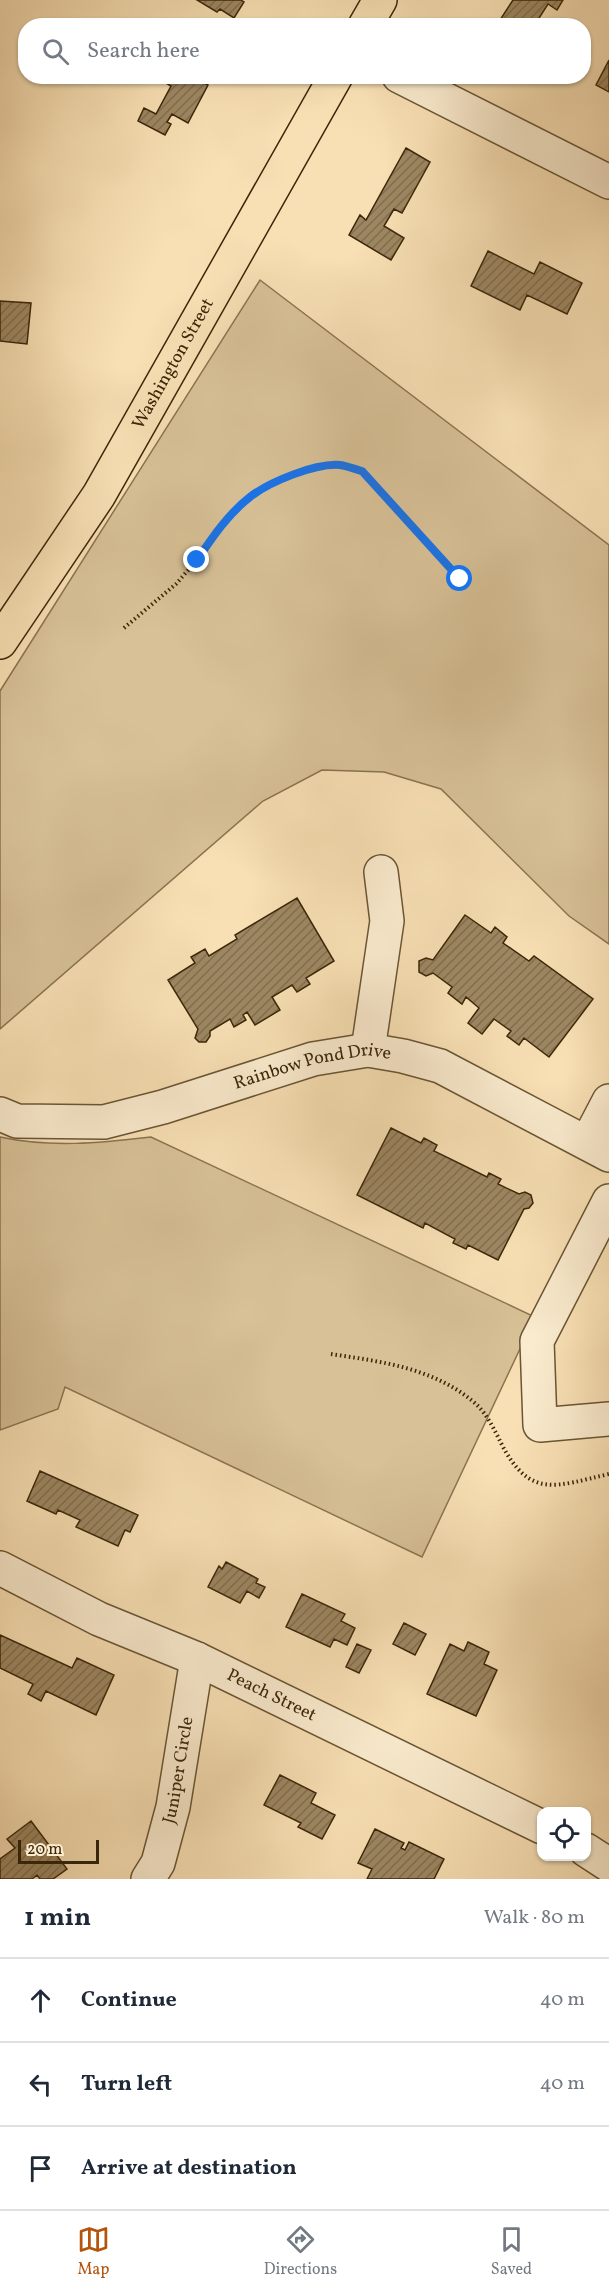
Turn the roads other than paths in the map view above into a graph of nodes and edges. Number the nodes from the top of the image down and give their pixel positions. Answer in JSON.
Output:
{"nodes":[{"id":1,"x":380,"y":0,"type":"edge"},
{"id":2,"x":370,"y":18,"type":"edge"},
{"id":3,"x":331,"y":84,"type":"edge"},
{"id":4,"x":415,"y":84,"type":"edge"},
{"id":5,"x":609,"y":182,"type":"edge"},
{"id":6,"x":0,"y":642,"type":"edge"},
{"id":7,"x":381,"y":872,"type":"dead end"},
{"id":8,"x":368,"y":1050,"type":"junction"},
{"id":9,"x":609,"y":1101,"type":"edge"},
{"id":10,"x":0,"y":1114,"type":"edge"},
{"id":11,"x":598,"y":1149,"type":"edge"},
{"id":12,"x":609,"y":1201,"type":"edge"},
{"id":13,"x":609,"y":1419,"type":"edge"},
{"id":14,"x":0,"y":1568,"type":"edge"},
{"id":15,"x":197,"y":1659,"type":"junction"},
{"id":16,"x":537,"y":1825,"type":"edge"},
{"id":17,"x":591,"y":1853,"type":"edge"},
{"id":18,"x":609,"y":1865,"type":"edge"},
{"id":19,"x":148,"y":1879,"type":"edge"}],
"edges":[{"from":1,"to":2,"type":"main road"},
{"from":3,"to":6,"type":"main road","name":"Washington Street"},
{"from":4,"to":5,"type":"street"},
{"from":7,"to":8,"type":"street"},
{"from":8,"to":10,"type":"street","name":"Rainbow Pond Drive"},
{"from":8,"to":11,"type":"street","name":"Rainbow Pond Drive"},
{"from":9,"to":11,"type":"street"},
{"from":12,"to":13,"type":"street"},
{"from":14,"to":15,"type":"street","name":"Peach Street"},
{"from":15,"to":16,"type":"street","name":"Peach Street"},
{"from":15,"to":19,"type":"street","name":"Juniper Circle"},
{"from":17,"to":18,"type":"street"}]}
